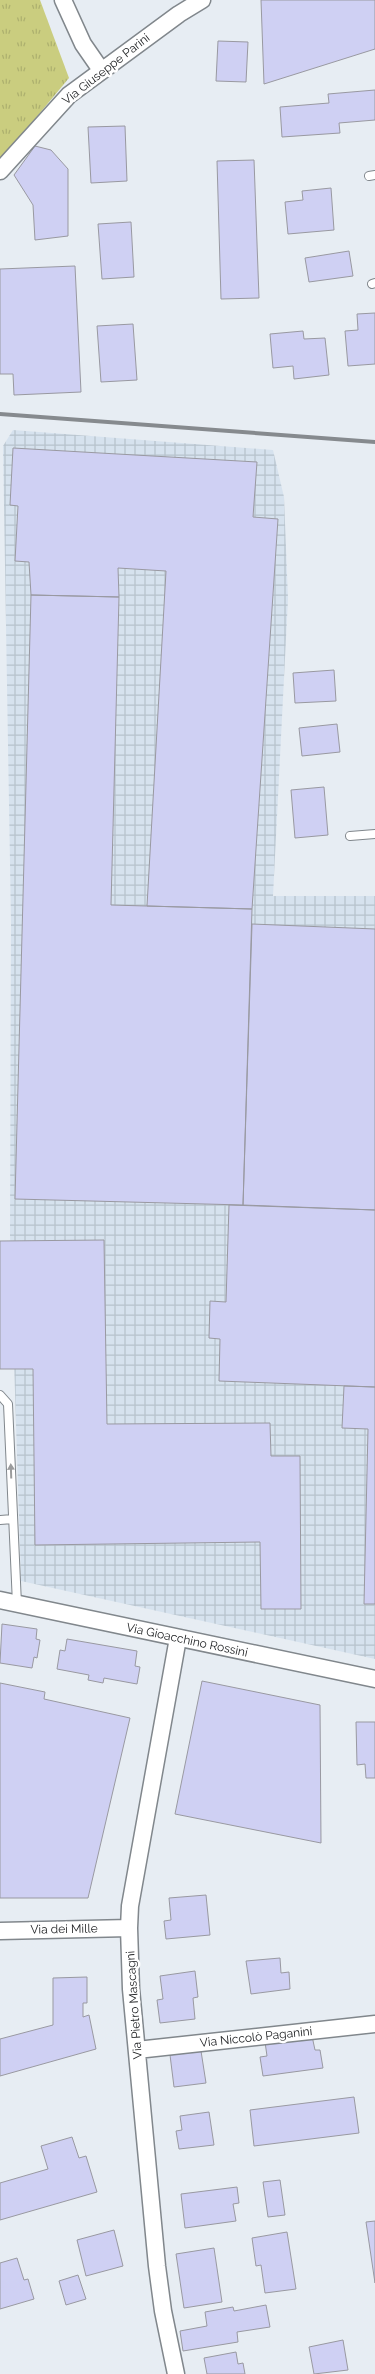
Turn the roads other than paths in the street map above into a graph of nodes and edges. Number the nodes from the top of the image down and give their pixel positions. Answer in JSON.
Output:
{"nodes":[{"id":1,"x":63,"y":0,"type":"edge"},
{"id":2,"x":202,"y":0,"type":"edge"},
{"id":3,"x":101,"y":70,"type":"junction"},
{"id":4,"x":0,"y":171,"type":"edge"},
{"id":5,"x":375,"y":834,"type":"edge"},
{"id":6,"x":350,"y":836,"type":"dead end"},
{"id":7,"x":0,"y":1395,"type":"edge"},
{"id":8,"x":13,"y":1519,"type":"junction"},
{"id":9,"x":0,"y":1520,"type":"edge"},
{"id":10,"x":0,"y":1600,"type":"edge"},
{"id":11,"x":17,"y":1604,"type":"junction"},
{"id":12,"x":178,"y":1638,"type":"junction"},
{"id":13,"x":375,"y":1679,"type":"edge"},
{"id":14,"x":129,"y":1928,"type":"junction"},
{"id":15,"x":0,"y":1931,"type":"edge"},
{"id":16,"x":375,"y":2024,"type":"edge"},
{"id":17,"x":137,"y":2050,"type":"junction"},
{"id":18,"x":176,"y":2374,"type":"edge"}],
"edges":[{"from":1,"to":3,"type":"street"},
{"from":2,"to":3,"type":"street","name":"Via Giuseppe Parini"},
{"from":3,"to":4,"type":"street","name":"Via Giuseppe Parini"},
{"from":5,"to":6,"type":"lane"},
{"from":8,"to":7,"type":"lane","one_way":true},
{"from":8,"to":9,"type":"lane"},
{"from":8,"to":11,"type":"lane"},
{"from":10,"to":11,"type":"street","name":"Via Gioacchino Rossini"},
{"from":11,"to":12,"type":"street","name":"Via Gioacchino Rossini"},
{"from":12,"to":13,"type":"street","name":"Via Gioacchino Rossini"},
{"from":12,"to":14,"type":"street","name":"Via Pietro Mascagni"},
{"from":14,"to":15,"type":"street","name":"Via dei Mille"},
{"from":14,"to":17,"type":"street","name":"Via Pietro Mascagni"},
{"from":16,"to":17,"type":"street","name":"Via Niccolò Paganini"},
{"from":17,"to":18,"type":"street","name":"Via Pietro Mascagni"}]}
